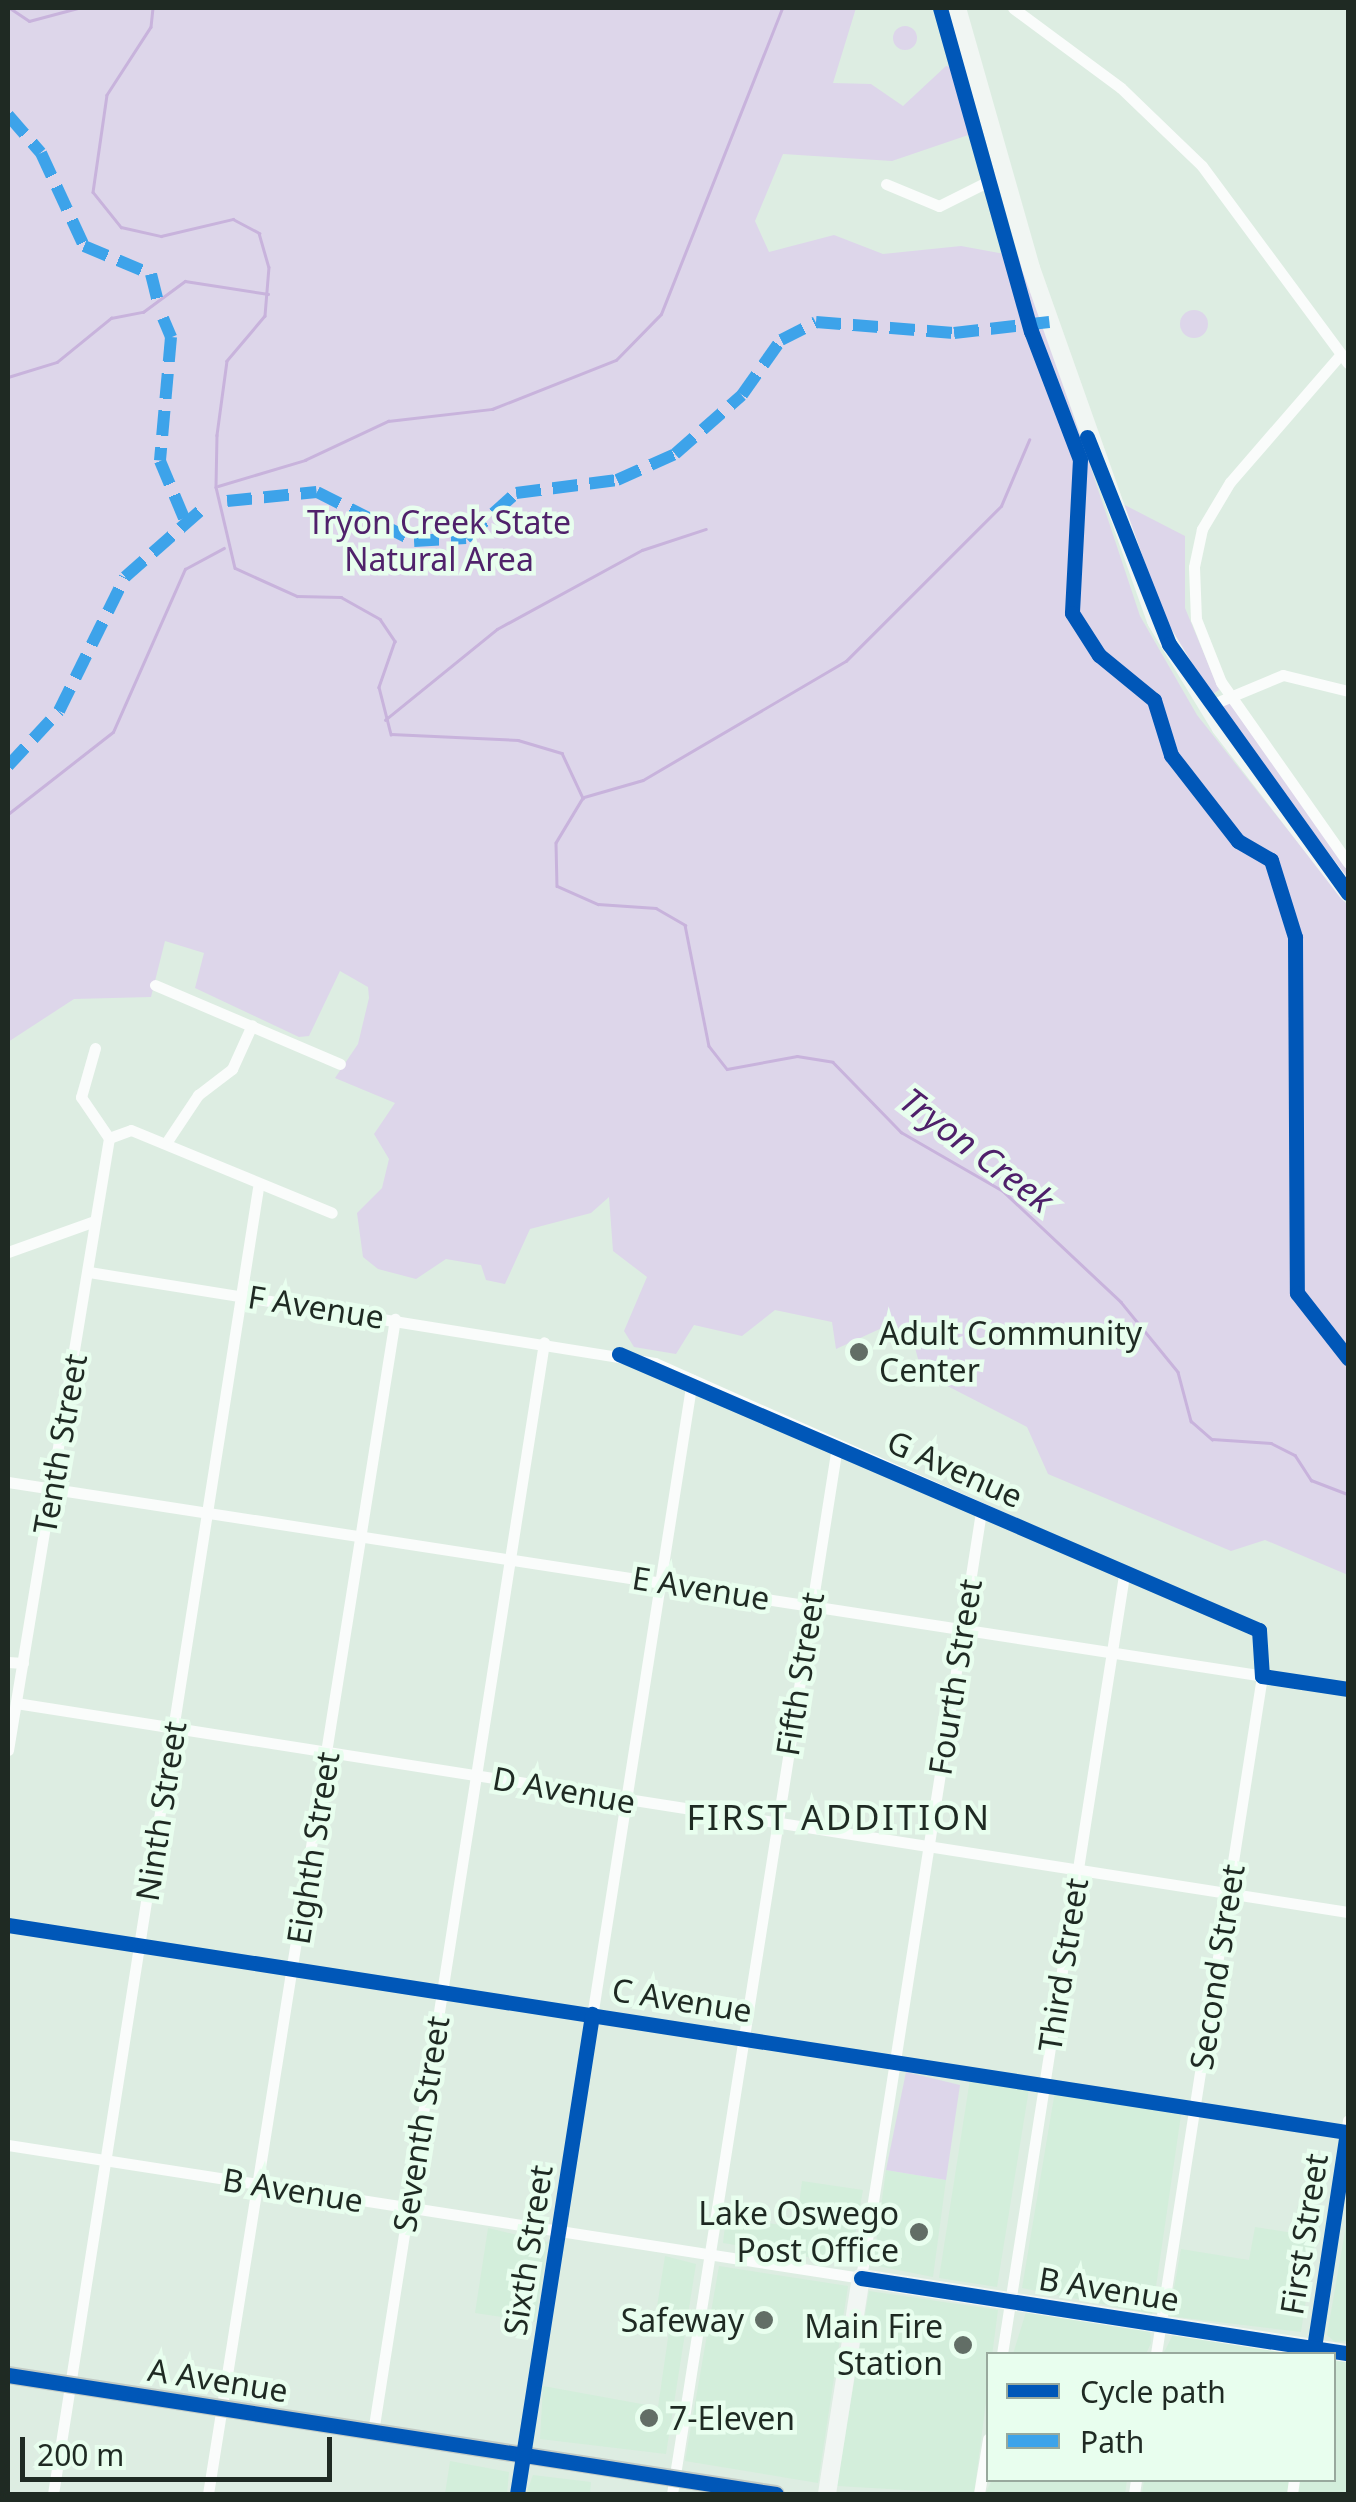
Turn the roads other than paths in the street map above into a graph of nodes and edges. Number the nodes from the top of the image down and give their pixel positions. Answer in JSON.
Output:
{"nodes":[{"id":1,"x":957,"y":8,"type":"edge"},
{"id":2,"x":1013,"y":8,"type":"edge"},
{"id":3,"x":1003,"y":174,"type":"junction"},
{"id":4,"x":886,"y":184,"type":"dead end"},
{"id":5,"x":1344,"y":359,"type":"edge"},
{"id":6,"x":1348,"y":691,"type":"edge"},
{"id":7,"x":1228,"y":694,"type":"junction"},
{"id":8,"x":1206,"y":707,"type":"junction"},
{"id":9,"x":1348,"y":862,"type":"edge"},
{"id":10,"x":1348,"y":893,"type":"edge"},
{"id":11,"x":156,"y":985,"type":"dead end"},
{"id":12,"x":252,"y":1025,"type":"junction"},
{"id":13,"x":95,"y":1048,"type":"dead end"},
{"id":14,"x":340,"y":1064,"type":"dead end"},
{"id":15,"x":109,"y":1138,"type":"junction"},
{"id":16,"x":166,"y":1143,"type":"junction"},
{"id":17,"x":258,"y":1188,"type":"junction"},
{"id":18,"x":332,"y":1213,"type":"dead end"},
{"id":19,"x":92,"y":1222,"type":"junction"},
{"id":20,"x":8,"y":1252,"type":"edge"},
{"id":21,"x":89,"y":1272,"type":"junction"},
{"id":22,"x":242,"y":1295,"type":"junction"},
{"id":23,"x":395,"y":1319,"type":"junction"},
{"id":24,"x":544,"y":1342,"type":"junction"},
{"id":25,"x":692,"y":1380,"type":"junction"},
{"id":26,"x":837,"y":1446,"type":"junction"},
{"id":27,"x":8,"y":1482,"type":"edge"},
{"id":28,"x":54,"y":1488,"type":"junction"},
{"id":29,"x":208,"y":1512,"type":"junction"},
{"id":30,"x":981,"y":1512,"type":"junction"},
{"id":31,"x":362,"y":1536,"type":"junction"},
{"id":32,"x":510,"y":1559,"type":"junction"},
{"id":33,"x":1124,"y":1575,"type":"junction"},
{"id":34,"x":660,"y":1582,"type":"junction"},
{"id":35,"x":811,"y":1606,"type":"junction"},
{"id":36,"x":962,"y":1629,"type":"junction"},
{"id":37,"x":1265,"y":1638,"type":"joint"},
{"id":38,"x":1112,"y":1652,"type":"junction"},
{"id":39,"x":8,"y":1662,"type":"edge"},
{"id":40,"x":23,"y":1662,"type":"junction"},
{"id":41,"x":1262,"y":1676,"type":"junction"},
{"id":42,"x":1348,"y":1690,"type":"edge"},
{"id":43,"x":16,"y":1703,"type":"junction"},
{"id":44,"x":174,"y":1728,"type":"junction"},
{"id":45,"x":8,"y":1750,"type":"edge"},
{"id":46,"x":327,"y":1754,"type":"junction"},
{"id":47,"x":476,"y":1775,"type":"junction"},
{"id":48,"x":626,"y":1802,"type":"junction"},
{"id":49,"x":777,"y":1822,"type":"junction"},
{"id":50,"x":928,"y":1846,"type":"junction"},
{"id":51,"x":1078,"y":1870,"type":"junction"},
{"id":52,"x":1228,"y":1892,"type":"junction"},
{"id":53,"x":1348,"y":1912,"type":"edge"},
{"id":54,"x":8,"y":1926,"type":"edge"},
{"id":55,"x":140,"y":1944,"type":"junction"},
{"id":56,"x":294,"y":1968,"type":"junction"},
{"id":57,"x":442,"y":1991,"type":"junction"},
{"id":58,"x":592,"y":2014,"type":"junction"},
{"id":59,"x":743,"y":2038,"type":"junction"},
{"id":60,"x":894,"y":2061,"type":"junction"},
{"id":61,"x":1044,"y":2084,"type":"junction"},
{"id":62,"x":1194,"y":2108,"type":"junction"},
{"id":63,"x":1348,"y":2128,"type":"edge"},
{"id":64,"x":8,"y":2145,"type":"edge"},
{"id":65,"x":106,"y":2160,"type":"junction"},
{"id":66,"x":260,"y":2184,"type":"junction"},
{"id":67,"x":408,"y":2208,"type":"junction"},
{"id":68,"x":558,"y":2231,"type":"junction"},
{"id":69,"x":710,"y":2255,"type":"junction"},
{"id":70,"x":860,"y":2278,"type":"junction"},
{"id":71,"x":1010,"y":2302,"type":"junction"},
{"id":72,"x":1160,"y":2325,"type":"junction"},
{"id":73,"x":1314,"y":2351,"type":"edge"},
{"id":74,"x":1002,"y":2352,"type":"edge"},
{"id":75,"x":1156,"y":2352,"type":"edge"},
{"id":76,"x":8,"y":2375,"type":"edge"},
{"id":77,"x":70,"y":2384,"type":"junction"},
{"id":78,"x":222,"y":2408,"type":"junction"},
{"id":79,"x":373,"y":2432,"type":"junction"},
{"id":80,"x":986,"y":2451,"type":"edge"},
{"id":81,"x":523,"y":2455,"type":"junction"},
{"id":82,"x":673,"y":2487,"type":"edge"},
{"id":83,"x":53,"y":2494,"type":"edge"},
{"id":84,"x":208,"y":2494,"type":"edge"},
{"id":85,"x":517,"y":2494,"type":"edge"},
{"id":86,"x":776,"y":2494,"type":"edge"},
{"id":87,"x":826,"y":2494,"type":"edge"},
{"id":88,"x":979,"y":2494,"type":"edge"}],
"edges":[{"from":1,"to":3,"type":"main road"},
{"from":2,"to":5,"type":"street"},
{"from":3,"to":4,"type":"street"},
{"from":3,"to":8,"type":"main road"},
{"from":5,"to":7,"type":"street"},
{"from":6,"to":7,"type":"street"},
{"from":7,"to":8,"type":"street"},
{"from":7,"to":9,"type":"street"},
{"from":8,"to":10,"type":"main road"},
{"from":11,"to":12,"type":"street"},
{"from":12,"to":14,"type":"street"},
{"from":12,"to":16,"type":"street"},
{"from":13,"to":15,"type":"street"},
{"from":15,"to":16,"type":"street"},
{"from":15,"to":19,"type":"street","name":"Tenth Street"},
{"from":16,"to":17,"type":"street"},
{"from":17,"to":18,"type":"street"},
{"from":17,"to":22,"type":"street","name":"Ninth Street"},
{"from":19,"to":20,"type":"street"},
{"from":19,"to":21,"type":"street","name":"Tenth Street"},
{"from":21,"to":22,"type":"street","name":"F Avenue"},
{"from":21,"to":28,"type":"street","name":"Tenth Street"},
{"from":22,"to":23,"type":"street","name":"F Avenue"},
{"from":22,"to":29,"type":"street","name":"Ninth Street"},
{"from":23,"to":24,"type":"street","name":"F Avenue"},
{"from":23,"to":31,"type":"street","name":"Eighth Street"},
{"from":24,"to":25,"type":"street","name":"G Avenue"},
{"from":24,"to":32,"type":"street","name":"Seventh Street"},
{"from":25,"to":26,"type":"street","name":"G Avenue"},
{"from":25,"to":34,"type":"street","name":"Sixth Street"},
{"from":26,"to":30,"type":"street","name":"G Avenue"},
{"from":26,"to":35,"type":"street","name":"Fifth Street"},
{"from":27,"to":28,"type":"street","name":"E Avenue"},
{"from":28,"to":29,"type":"street","name":"E Avenue"},
{"from":28,"to":40,"type":"street","name":"Tenth Street"},
{"from":29,"to":31,"type":"street","name":"E Avenue"},
{"from":29,"to":44,"type":"street","name":"Ninth Street"},
{"from":30,"to":33,"type":"street","name":"G Avenue"},
{"from":30,"to":36,"type":"street","name":"Fourth Street"},
{"from":31,"to":32,"type":"street","name":"E Avenue"},
{"from":31,"to":46,"type":"street","name":"Eighth Street"},
{"from":32,"to":34,"type":"street","name":"E Avenue"},
{"from":32,"to":47,"type":"street","name":"Seventh Street"},
{"from":33,"to":37,"type":"street","name":"G Avenue"},
{"from":33,"to":38,"type":"street","name":"Third Street"},
{"from":34,"to":35,"type":"street","name":"E Avenue"},
{"from":34,"to":48,"type":"street","name":"Sixth Street"},
{"from":35,"to":36,"type":"street","name":"E Avenue"},
{"from":35,"to":49,"type":"street","name":"Fifth Street"},
{"from":36,"to":38,"type":"street","name":"E Avenue"},
{"from":36,"to":50,"type":"street","name":"Fourth Street"},
{"from":37,"to":41,"type":"street","name":"Second Street"},
{"from":38,"to":41,"type":"street","name":"E Avenue"},
{"from":38,"to":51,"type":"street","name":"Third Street"},
{"from":39,"to":40,"type":"street"},
{"from":40,"to":43,"type":"street","name":"Tenth Street"},
{"from":41,"to":42,"type":"street","name":"E Avenue"},
{"from":41,"to":52,"type":"street","name":"Second Street"},
{"from":43,"to":44,"type":"street","name":"D Avenue"},
{"from":43,"to":45,"type":"street","name":"Tenth Street"},
{"from":44,"to":46,"type":"street","name":"D Avenue"},
{"from":44,"to":55,"type":"street","name":"Ninth Street"},
{"from":46,"to":47,"type":"street","name":"D Avenue"},
{"from":46,"to":56,"type":"street","name":"Eighth Street"},
{"from":47,"to":48,"type":"street","name":"D Avenue"},
{"from":47,"to":57,"type":"street","name":"Seventh Street"},
{"from":48,"to":49,"type":"street","name":"D Avenue"},
{"from":48,"to":58,"type":"street","name":"Sixth Street"},
{"from":49,"to":50,"type":"street","name":"D Avenue"},
{"from":49,"to":59,"type":"street","name":"Fifth Street"},
{"from":50,"to":51,"type":"street","name":"D Avenue"},
{"from":50,"to":60,"type":"street","name":"Fourth Street"},
{"from":51,"to":52,"type":"street","name":"D Avenue"},
{"from":51,"to":61,"type":"street","name":"Third Street"},
{"from":52,"to":53,"type":"street","name":"D Avenue"},
{"from":52,"to":62,"type":"street","name":"Second Street"},
{"from":54,"to":55,"type":"street","name":"C Avenue"},
{"from":55,"to":56,"type":"street","name":"C Avenue"},
{"from":55,"to":65,"type":"street","name":"Ninth Street"},
{"from":56,"to":57,"type":"street","name":"C Avenue"},
{"from":56,"to":66,"type":"street","name":"Eighth Street"},
{"from":57,"to":58,"type":"street","name":"C Avenue"},
{"from":57,"to":67,"type":"street","name":"Seventh Street"},
{"from":58,"to":59,"type":"street","name":"C Avenue"},
{"from":58,"to":68,"type":"street","name":"Sixth Street"},
{"from":59,"to":60,"type":"street","name":"C Avenue"},
{"from":59,"to":69,"type":"street","name":"Fifth Street"},
{"from":60,"to":61,"type":"street","name":"C Avenue"},
{"from":60,"to":70,"type":"street","name":"Fourth Street"},
{"from":61,"to":62,"type":"street","name":"C Avenue"},
{"from":61,"to":71,"type":"street","name":"Third Street"},
{"from":62,"to":63,"type":"street","name":"C Avenue"},
{"from":62,"to":72,"type":"street","name":"Second Street"},
{"from":63,"to":73,"type":"street","name":"First Street"},
{"from":64,"to":65,"type":"street","name":"B Avenue"},
{"from":65,"to":66,"type":"street","name":"B Avenue"},
{"from":65,"to":77,"type":"street","name":"Ninth Street"},
{"from":66,"to":67,"type":"street","name":"B Avenue"},
{"from":66,"to":78,"type":"street","name":"Eighth Street"},
{"from":67,"to":68,"type":"street","name":"B Avenue"},
{"from":67,"to":79,"type":"street","name":"Seventh Street"},
{"from":68,"to":69,"type":"street","name":"B Avenue"},
{"from":68,"to":81,"type":"street","name":"Sixth Street"},
{"from":69,"to":70,"type":"street","name":"B Avenue"},
{"from":69,"to":82,"type":"street","name":"Fifth Street"},
{"from":70,"to":71,"type":"main road","name":"B Avenue"},
{"from":70,"to":87,"type":"main road","name":"Fourth Street"},
{"from":71,"to":72,"type":"main road","name":"B Avenue"},
{"from":71,"to":74,"type":"street","name":"Third Street"},
{"from":72,"to":73,"type":"main road","name":"B Avenue"},
{"from":72,"to":75,"type":"street","name":"Second Street"},
{"from":76,"to":77,"type":"main road","name":"A Avenue"},
{"from":77,"to":78,"type":"main road","name":"A Avenue"},
{"from":77,"to":83,"type":"street","name":"Ninth Street"},
{"from":78,"to":79,"type":"main road","name":"A Avenue"},
{"from":78,"to":84,"type":"street","name":"Eighth Street"},
{"from":79,"to":81,"type":"main road","name":"A Avenue"},
{"from":80,"to":88,"type":"street"},
{"from":81,"to":82,"type":"main road","name":"A Avenue"},
{"from":81,"to":85,"type":"street","name":"Sixth Street"},
{"from":82,"to":86,"type":"main road","name":"A Avenue"}]}
